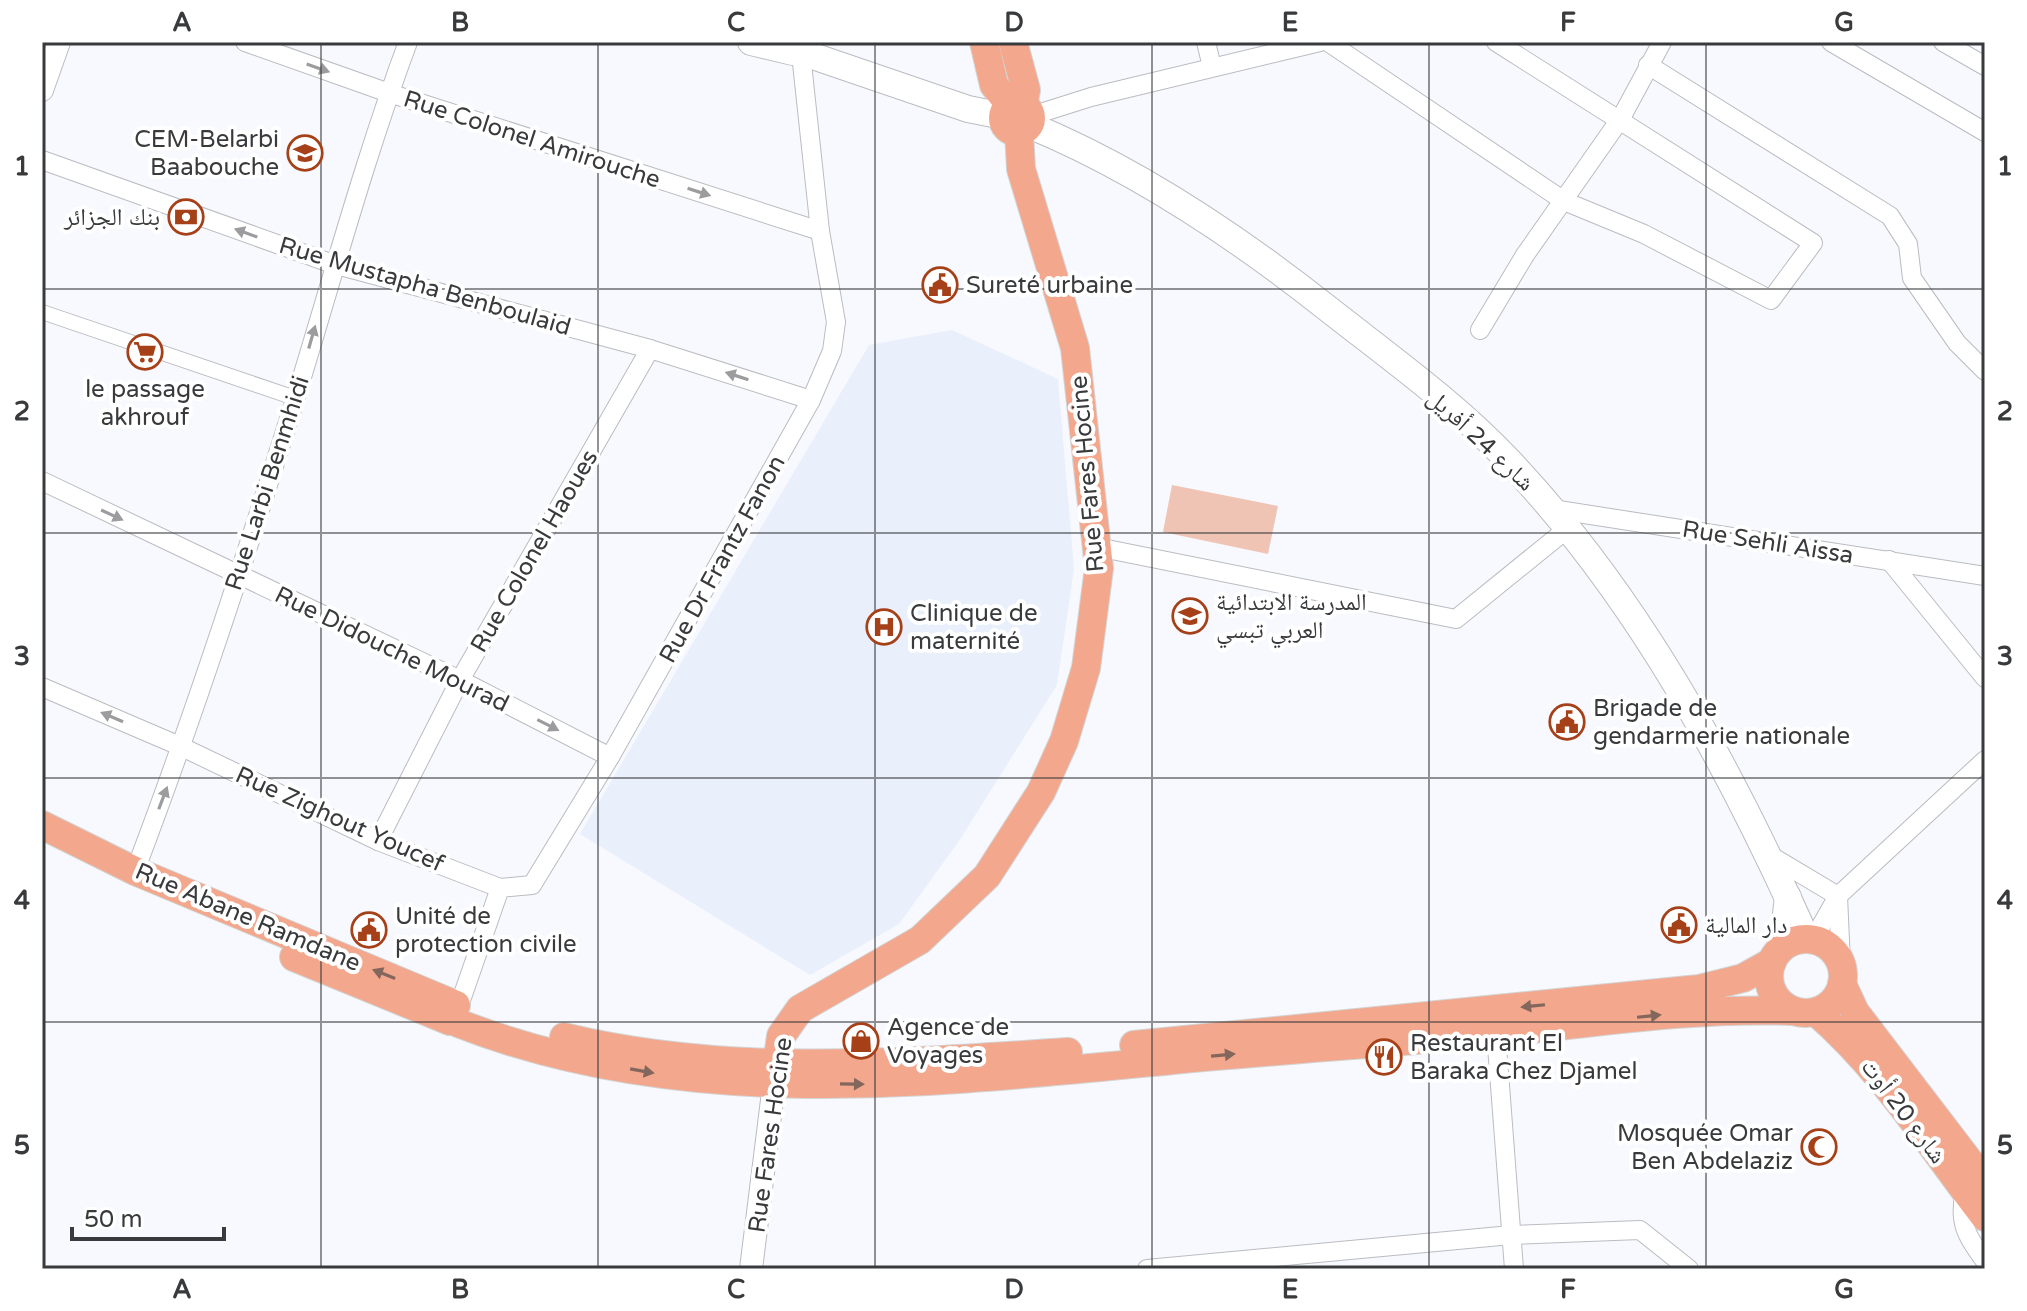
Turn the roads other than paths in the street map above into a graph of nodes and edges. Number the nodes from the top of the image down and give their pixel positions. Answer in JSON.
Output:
{"nodes":[{"id":1,"x":59,"y":42,"type":"edge"},
{"id":2,"x":245,"y":42,"type":"edge"},
{"id":3,"x":408,"y":42,"type":"edge"},
{"id":4,"x":751,"y":42,"type":"edge"},
{"id":5,"x":984,"y":42,"type":"edge"},
{"id":6,"x":1013,"y":42,"type":"edge"},
{"id":7,"x":1206,"y":42,"type":"edge"},
{"id":8,"x":1320,"y":42,"type":"edge"},
{"id":9,"x":1328,"y":42,"type":"edge"},
{"id":10,"x":1496,"y":42,"type":"edge"},
{"id":11,"x":1662,"y":42,"type":"edge"},
{"id":12,"x":1831,"y":42,"type":"edge"},
{"id":13,"x":1943,"y":42,"type":"edge"},
{"id":14,"x":802,"y":48,"type":"edge"},
{"id":15,"x":1648,"y":65,"type":"junction"},
{"id":16,"x":1985,"y":66,"type":"edge"},
{"id":17,"x":1212,"y":67,"type":"junction"},
{"id":18,"x":42,"y":90,"type":"edge"},
{"id":19,"x":389,"y":93,"type":"junction"},
{"id":20,"x":1017,"y":116,"type":"junction"},
{"id":21,"x":1621,"y":118,"type":"junction"},
{"id":22,"x":1985,"y":132,"type":"edge"},
{"id":23,"x":42,"y":160,"type":"edge"},
{"id":24,"x":1564,"y":201,"type":"junction"},
{"id":25,"x":820,"y":231,"type":"junction"},
{"id":26,"x":333,"y":264,"type":"junction"},
{"id":27,"x":42,"y":312,"type":"edge"},
{"id":28,"x":1480,"y":330,"type":"dead end"},
{"id":29,"x":650,"y":349,"type":"junction"},
{"id":30,"x":1985,"y":371,"type":"edge"},
{"id":31,"x":295,"y":398,"type":"junction"},
{"id":32,"x":811,"y":400,"type":"junction"},
{"id":33,"x":42,"y":481,"type":"edge"},
{"id":34,"x":1560,"y":519,"type":"junction"},
{"id":35,"x":1097,"y":547,"type":"junction"},
{"id":36,"x":1889,"y":560,"type":"junction"},
{"id":37,"x":237,"y":574,"type":"junction"},
{"id":38,"x":1985,"y":576,"type":"edge"},
{"id":39,"x":1985,"y":678,"type":"edge"},
{"id":40,"x":460,"y":680,"type":"junction"},
{"id":41,"x":42,"y":687,"type":"edge"},
{"id":42,"x":182,"y":747,"type":"junction"},
{"id":43,"x":610,"y":757,"type":"junction"},
{"id":44,"x":1985,"y":760,"type":"edge"},
{"id":45,"x":42,"y":825,"type":"edge"},
{"id":46,"x":378,"y":841,"type":"junction"},
{"id":47,"x":42,"y":844,"type":"edge"},
{"id":48,"x":1771,"y":856,"type":"junction"},
{"id":49,"x":135,"y":871,"type":"junction"},
{"id":50,"x":500,"y":888,"type":"junction"},
{"id":51,"x":1838,"y":896,"type":"junction"},
{"id":52,"x":1794,"y":947,"type":"junction"},
{"id":53,"x":1841,"y":974,"type":"junction"},
{"id":54,"x":1804,"y":1011,"type":"junction"},
{"id":55,"x":458,"y":1013,"type":"junction"},
{"id":56,"x":1496,"y":1033,"type":"junction"},
{"id":57,"x":776,"y":1074,"type":"junction"},
{"id":58,"x":1975,"y":1186,"type":"edge"},
{"id":59,"x":1985,"y":1217,"type":"edge"},
{"id":60,"x":1511,"y":1235,"type":"junction"},
{"id":61,"x":1985,"y":1261,"type":"edge"},
{"id":62,"x":751,"y":1269,"type":"edge"},
{"id":63,"x":1147,"y":1269,"type":"edge"},
{"id":64,"x":1514,"y":1269,"type":"edge"},
{"id":65,"x":1689,"y":1269,"type":"edge"}],
"edges":[{"from":1,"to":18,"type":"street"},
{"from":2,"to":19,"type":"street","name":"Rue Colonel Amirouche","one_way":true},
{"from":3,"to":19,"type":"street","name":"Rue Larbi Benmhidi"},
{"from":4,"to":14,"type":"main road","name":"شارع 24 أفريل"},
{"from":5,"to":20,"type":"main road"},
{"from":6,"to":20,"type":"main road","name":"Rue Fares Hocine"},
{"from":7,"to":17,"type":"street"},
{"from":8,"to":17,"type":"street"},
{"from":9,"to":24,"type":"street"},
{"from":10,"to":21,"type":"street"},
{"from":11,"to":15,"type":"street"},
{"from":12,"to":22,"type":"street"},
{"from":13,"to":16,"type":"street"},
{"from":14,"to":20,"type":"main road","name":"شارع 24 أفريل"},
{"from":14,"to":25,"type":"street","name":"Rue Dr Frantz Fanon"},
{"from":15,"to":21,"type":"street"},
{"from":15,"to":30,"type":"street"},
{"from":17,"to":20,"type":"street"},
{"from":19,"to":25,"type":"street","name":"Rue Colonel Amirouche","one_way":true},
{"from":19,"to":26,"type":"street","name":"Rue Larbi Benmhidi"},
{"from":20,"to":34,"type":"main road","name":"شارع 24 أفريل"},
{"from":20,"to":35,"type":"main road","name":"Rue Fares Hocine"},
{"from":21,"to":24,"type":"street"},
{"from":21,"to":24,"type":"street"},
{"from":26,"to":23,"type":"street","name":"Rue Mustapha Benboulaid","one_way":true},
{"from":24,"to":28,"type":"street"},
{"from":25,"to":32,"type":"street","name":"Rue Dr Frantz Fanon"},
{"from":26,"to":29,"type":"street","name":"Rue Mustapha Benboulaid"},
{"from":31,"to":26,"type":"street","name":"Rue Larbi Benmhidi","one_way":true},
{"from":27,"to":31,"type":"street"},
{"from":32,"to":29,"type":"street","name":"Rue Mustapha Benboulaid","one_way":true},
{"from":29,"to":40,"type":"street","name":"Rue Colonel Haoues"},
{"from":31,"to":37,"type":"street","name":"Rue Larbi Benmhidi"},
{"from":32,"to":43,"type":"street","name":"Rue Dr Frantz Fanon"},
{"from":33,"to":37,"type":"street","name":"Rue Didouche Mourad","one_way":true},
{"from":34,"to":35,"type":"street"},
{"from":34,"to":36,"type":"street","name":"Rue Sehli Aissa"},
{"from":34,"to":48,"type":"main road","name":"شارع 24 أفريل"},
{"from":35,"to":57,"type":"main road","name":"Rue Fares Hocine"},
{"from":36,"to":38,"type":"street","name":"Rue Sehli Aissa"},
{"from":36,"to":39,"type":"street"},
{"from":37,"to":40,"type":"street","name":"Rue Didouche Mourad"},
{"from":37,"to":42,"type":"street","name":"Rue Larbi Benmhidi"},
{"from":40,"to":43,"type":"street","name":"Rue Didouche Mourad","one_way":true},
{"from":40,"to":46,"type":"street","name":"Rue Colonel Haoues"},
{"from":42,"to":41,"type":"street","name":"Rue Zighout Youcef","one_way":true},
{"from":42,"to":46,"type":"street","name":"Rue Zighout Youcef"},
{"from":49,"to":42,"type":"street","name":"Rue Larbi Benmhidi","one_way":true},
{"from":43,"to":50,"type":"street","name":"Rue Dr Frantz Fanon"},
{"from":44,"to":51,"type":"street"},
{"from":45,"to":49,"type":"main road","name":"Rue Abane Ramdane"},
{"from":46,"to":50,"type":"street","name":"Rue Zighout Youcef"},
{"from":47,"to":55,"type":"main road","name":"Rue Abane Ramdane"},
{"from":48,"to":51,"type":"street"},
{"from":48,"to":52,"type":"main road","name":"شارع 24 أفريل"},
{"from":55,"to":49,"type":"main road","name":"Rue Abane Ramdane","one_way":true},
{"from":50,"to":55,"type":"street"},
{"from":51,"to":52,"type":"street"},
{"from":51,"to":53,"type":"street"},
{"from":52,"to":53,"type":"main road"},
{"from":52,"to":54,"type":"main road"},
{"from":52,"to":57,"type":"main road","one_way":true},
{"from":53,"to":54,"type":"main road"},
{"from":53,"to":58,"type":"main road","name":"شارع 20 أوت"},
{"from":56,"to":54,"type":"main road","one_way":true},
{"from":54,"to":58,"type":"main road","name":"شارع 20 أوت"},
{"from":55,"to":57,"type":"main road","name":"Rue Abane Ramdane"},
{"from":57,"to":56,"type":"main road","one_way":true},
{"from":56,"to":60,"type":"street"},
{"from":57,"to":62,"type":"street","name":"Rue Fares Hocine"},
{"from":58,"to":59,"type":"main road","name":"شارع 20 أوت"},
{"from":58,"to":61,"type":"street"},
{"from":60,"to":63,"type":"street"},
{"from":60,"to":64,"type":"street"},
{"from":60,"to":65,"type":"street"}]}
